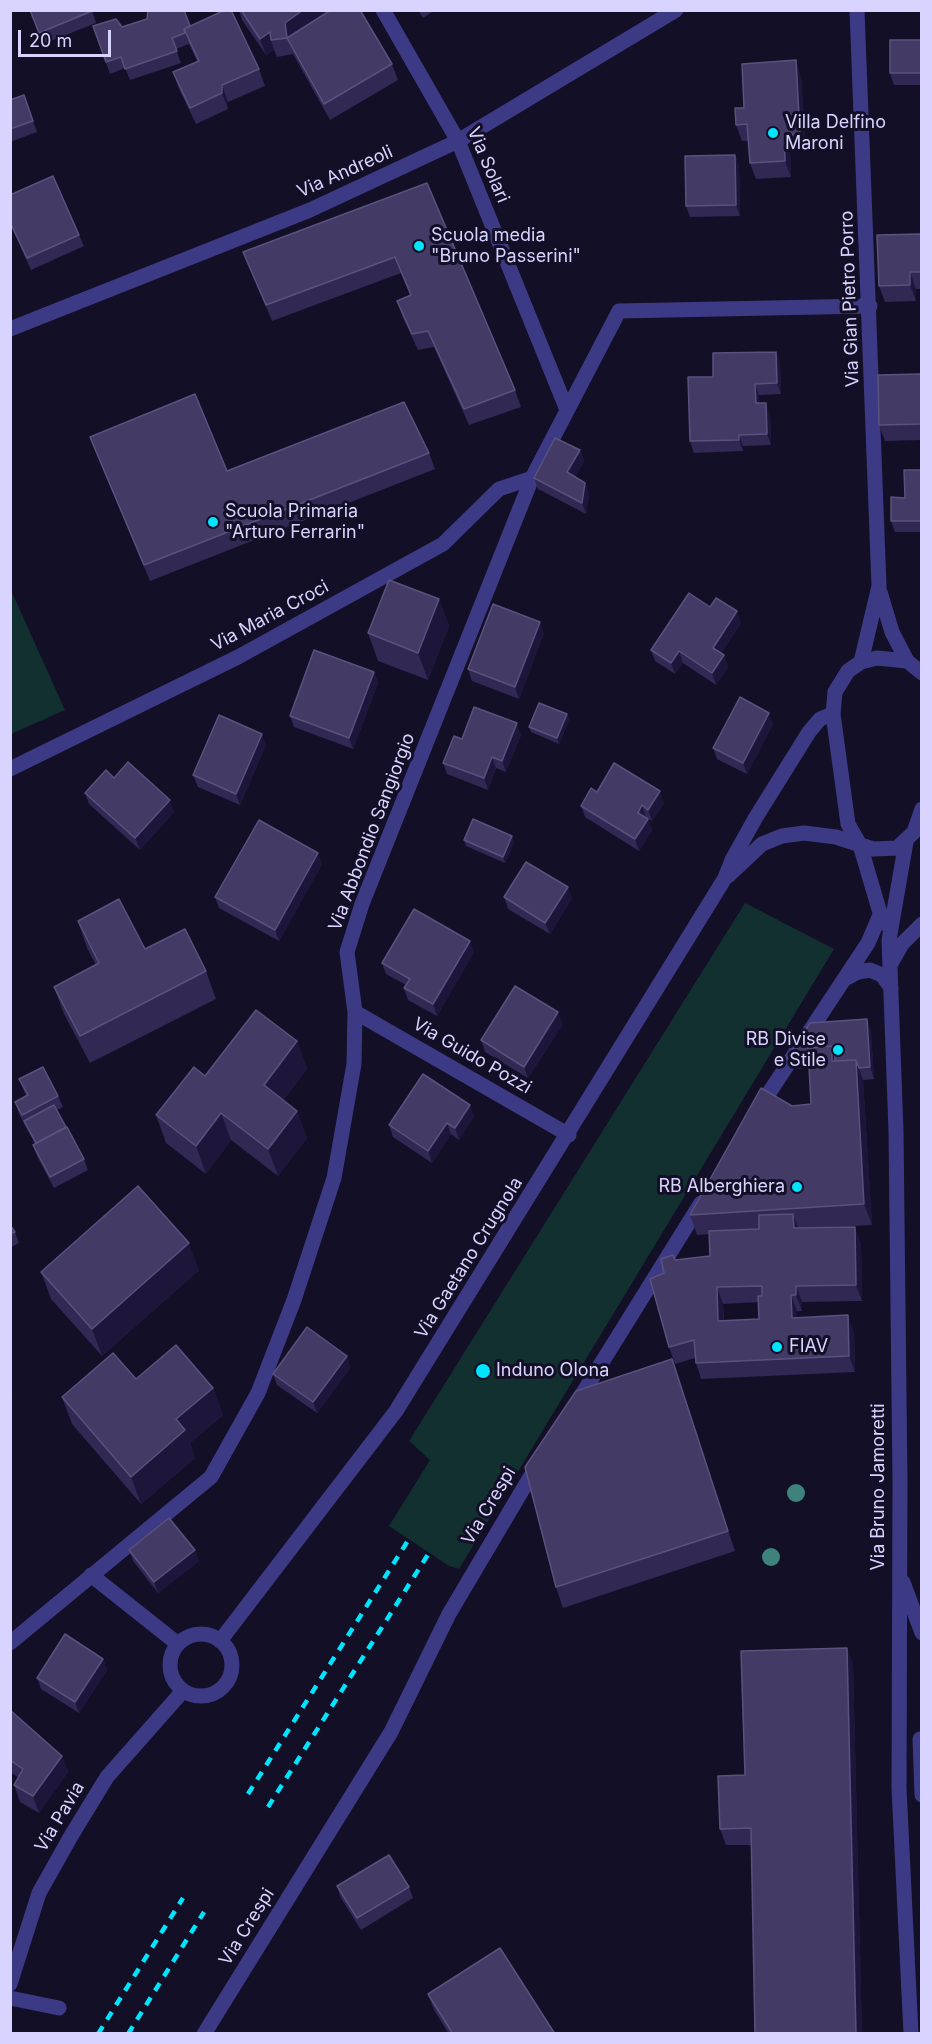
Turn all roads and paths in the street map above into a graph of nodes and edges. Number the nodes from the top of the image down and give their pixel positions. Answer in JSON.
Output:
{"nodes":[{"id":1,"x":383,"y":10,"type":"edge"},
{"id":2,"x":676,"y":10,"type":"edge"},
{"id":3,"x":857,"y":10,"type":"edge"},
{"id":4,"x":458,"y":141,"type":"junction"},
{"id":5,"x":870,"y":306,"type":"junction"},
{"id":6,"x":10,"y":329,"type":"edge"},
{"id":7,"x":567,"y":410,"type":"junction"},
{"id":8,"x":532,"y":478,"type":"junction"},
{"id":9,"x":879,"y":586,"type":"junction"},
{"id":10,"x":861,"y":662,"type":"junction"},
{"id":11,"x":907,"y":662,"type":"junction"},
{"id":12,"x":921,"y":673,"type":"edge"},
{"id":13,"x":833,"y":714,"type":"junction"},
{"id":14,"x":10,"y":769,"type":"edge"},
{"id":15,"x":921,"y":809,"type":"edge"},
{"id":16,"x":906,"y":842,"type":"junction"},
{"id":17,"x":860,"y":845,"type":"junction"},
{"id":18,"x":725,"y":878,"type":"junction"},
{"id":19,"x":880,"y":915,"type":"junction"},
{"id":20,"x":921,"y":924,"type":"edge"},
{"id":21,"x":889,"y":940,"type":"junction"},
{"id":22,"x":890,"y":965,"type":"junction"},
{"id":23,"x":845,"y":979,"type":"junction"},
{"id":24,"x":891,"y":988,"type":"junction"},
{"id":25,"x":355,"y":1012,"type":"junction"},
{"id":26,"x":752,"y":1120,"type":"edge"},
{"id":27,"x":569,"y":1135,"type":"junction"},
{"id":28,"x":706,"y":1194,"type":"edge"},
{"id":29,"x":569,"y":1414,"type":"edge"},
{"id":30,"x":544,"y":1453,"type":"edge"},
{"id":31,"x":899,"y":1567,"type":"junction"},
{"id":32,"x":91,"y":1575,"type":"junction"},
{"id":33,"x":921,"y":1632,"type":"edge"},
{"id":34,"x":220,"y":1641,"type":"junction"},
{"id":35,"x":10,"y":1643,"type":"edge"},
{"id":36,"x":177,"y":1644,"type":"junction"},
{"id":37,"x":182,"y":1692,"type":"junction"},
{"id":38,"x":898,"y":1726,"type":"junction"},
{"id":39,"x":921,"y":1740,"type":"edge"},
{"id":40,"x":921,"y":1795,"type":"edge"},
{"id":41,"x":10,"y":1984,"type":"edge"},
{"id":42,"x":10,"y":1998,"type":"edge"},
{"id":43,"x":59,"y":2008,"type":"dead end"},
{"id":44,"x":204,"y":2034,"type":"edge"},
{"id":45,"x":911,"y":2034,"type":"edge"}],
"edges":[{"from":1,"to":4,"type":"street","name":"Via Solari"},
{"from":2,"to":4,"type":"street","name":"Via Andreoli"},
{"from":3,"to":5,"type":"street","name":"Via Gian Pietro Porro"},
{"from":4,"to":6,"type":"street","name":"Via Andreoli"},
{"from":4,"to":7,"type":"street","name":"Via Solari"},
{"from":5,"to":7,"type":"street","name":"Via Abbondio Sangiorgio"},
{"from":5,"to":9,"type":"street","name":"Via Gian Pietro Porro"},
{"from":7,"to":8,"type":"street","name":"Via Abbondio Sangiorgio"},
{"from":8,"to":14,"type":"street","name":"Via Maria Croci"},
{"from":8,"to":25,"type":"street","name":"Via Abbondio Sangiorgio"},
{"from":9,"to":10,"type":"street","name":"Via Gian Pietro Porro"},
{"from":9,"to":11,"type":"street","name":"Via Gian Pietro Porro"},
{"from":10,"to":11,"type":"street"},
{"from":10,"to":13,"type":"street","name":"Via Bruno Jamoretti"},
{"from":11,"to":12,"type":"street"},
{"from":13,"to":17,"type":"street","name":"Via Bruno Jamoretti"},
{"from":13,"to":18,"type":"street","name":"Via Gaetano Crugnola"},
{"from":15,"to":16,"type":"street","name":"Via Bruno Jamoretti"},
{"from":16,"to":17,"type":"street"},
{"from":16,"to":21,"type":"street","name":"Via Bruno Jamoretti"},
{"from":17,"to":18,"type":"street","name":"Via Gaetano Crugnola"},
{"from":17,"to":19,"type":"street","name":"Via Bruno Jamoretti"},
{"from":18,"to":27,"type":"street","name":"Via Gaetano Crugnola"},
{"from":19,"to":21,"type":"street","name":"Via Bruno Jamoretti"},
{"from":19,"to":23,"type":"street"},
{"from":20,"to":22,"type":"street"},
{"from":21,"to":22,"type":"street","name":"Via Bruno Jamoretti"},
{"from":22,"to":24,"type":"street","name":"Via Bruno Jamoretti"},
{"from":23,"to":24,"type":"street"},
{"from":23,"to":26,"type":"street"},
{"from":24,"to":31,"type":"street","name":"Via Bruno Jamoretti"},
{"from":25,"to":27,"type":"street","name":"Via Guido Pozzi"},
{"from":25,"to":32,"type":"street","name":"Via Abbondio Sangiorgio"},
{"from":27,"to":34,"type":"street","name":"Via Gaetano Crugnola"},
{"from":28,"to":29,"type":"street"},
{"from":30,"to":44,"type":"street","name":"Via Crespi"},
{"from":31,"to":33,"type":"street"},
{"from":31,"to":38,"type":"street","name":"Via Bruno Jamoretti"},
{"from":32,"to":35,"type":"street","name":"Via Abbondio Sangiorgio"},
{"from":32,"to":36,"type":"street"},
{"from":34,"to":36,"type":"street"},
{"from":34,"to":37,"type":"street"},
{"from":36,"to":37,"type":"street"},
{"from":37,"to":41,"type":"street","name":"Via Pavia"},
{"from":38,"to":39,"type":"street"},
{"from":38,"to":45,"type":"street","name":"Via Bruno Jamoretti"},
{"from":39,"to":40,"type":"street"},
{"from":42,"to":43,"type":"street"}]}
